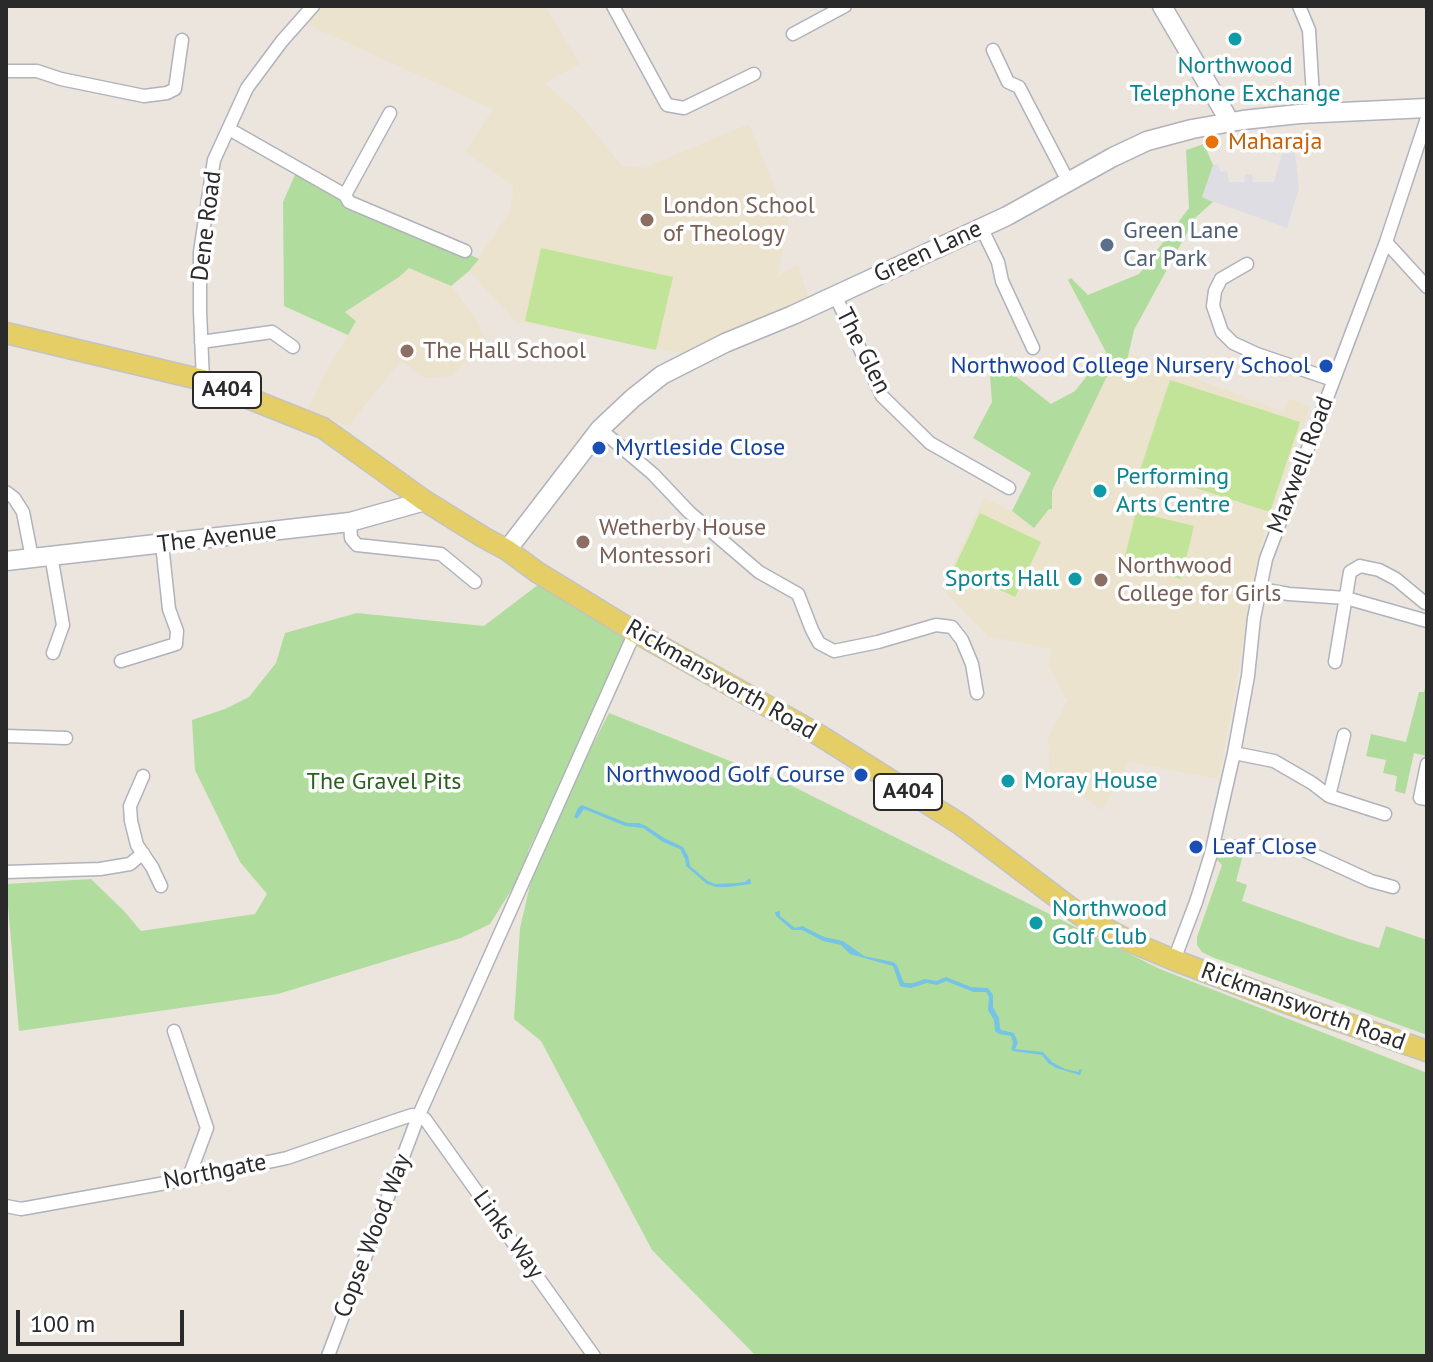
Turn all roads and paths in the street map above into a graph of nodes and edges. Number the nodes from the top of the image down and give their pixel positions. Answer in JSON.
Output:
{"nodes":[{"id":1,"x":313,"y":6,"type":"edge"},
{"id":2,"x":613,"y":6,"type":"edge"},
{"id":3,"x":845,"y":6,"type":"edge"},
{"id":4,"x":1162,"y":6,"type":"edge"},
{"id":5,"x":1299,"y":6,"type":"edge"},
{"id":6,"x":793,"y":34,"type":"dead end"},
{"id":7,"x":182,"y":40,"type":"dead end"},
{"id":8,"x":993,"y":50,"type":"dead end"},
{"id":9,"x":6,"y":71,"type":"edge"},
{"id":10,"x":754,"y":74,"type":"dead end"},
{"id":11,"x":1427,"y":108,"type":"edge"},
{"id":12,"x":390,"y":113,"type":"dead end"},
{"id":13,"x":1314,"y":114,"type":"junction"},
{"id":14,"x":1427,"y":118,"type":"edge"},
{"id":15,"x":1230,"y":122,"type":"junction"},
{"id":16,"x":229,"y":129,"type":"junction"},
{"id":17,"x":1069,"y":183,"type":"junction"},
{"id":18,"x":345,"y":195,"type":"junction"},
{"id":19,"x":981,"y":227,"type":"junction"},
{"id":20,"x":1386,"y":242,"type":"junction"},
{"id":21,"x":465,"y":251,"type":"dead end"},
{"id":22,"x":1247,"y":264,"type":"dead end"},
{"id":23,"x":1427,"y":287,"type":"edge"},
{"id":24,"x":835,"y":295,"type":"junction"},
{"id":25,"x":6,"y":333,"type":"edge"},
{"id":26,"x":201,"y":342,"type":"junction"},
{"id":27,"x":293,"y":347,"type":"dead end"},
{"id":28,"x":1033,"y":348,"type":"dead end"},
{"id":29,"x":203,"y":380,"type":"junction"},
{"id":30,"x":1333,"y":380,"type":"junction"},
{"id":31,"x":600,"y":429,"type":"junction"},
{"id":32,"x":1009,"y":488,"type":"dead end"},
{"id":33,"x":6,"y":492,"type":"edge"},
{"id":34,"x":425,"y":501,"type":"junction"},
{"id":35,"x":350,"y":522,"type":"junction"},
{"id":36,"x":162,"y":544,"type":"junction"},
{"id":37,"x":507,"y":550,"type":"junction"},
{"id":38,"x":41,"y":556,"type":"junction"},
{"id":39,"x":6,"y":561,"type":"edge"},
{"id":40,"x":475,"y":582,"type":"dead end"},
{"id":41,"x":1260,"y":589,"type":"junction"},
{"id":42,"x":1346,"y":598,"type":"junction"},
{"id":43,"x":1425,"y":603,"type":"dead end"},
{"id":44,"x":1427,"y":621,"type":"edge"},
{"id":45,"x":635,"y":632,"type":"junction"},
{"id":46,"x":53,"y":653,"type":"dead end"},
{"id":47,"x":121,"y":661,"type":"dead end"},
{"id":48,"x":1335,"y":662,"type":"dead end"},
{"id":49,"x":977,"y":693,"type":"dead end"},
{"id":50,"x":1344,"y":735,"type":"dead end"},
{"id":51,"x":6,"y":736,"type":"edge"},
{"id":52,"x":66,"y":738,"type":"dead end"},
{"id":53,"x":1234,"y":753,"type":"junction"},
{"id":54,"x":1427,"y":764,"type":"edge"},
{"id":55,"x":143,"y":776,"type":"dead end"},
{"id":56,"x":1329,"y":796,"type":"junction"},
{"id":57,"x":1427,"y":799,"type":"edge"},
{"id":58,"x":1385,"y":814,"type":"dead end"},
{"id":59,"x":1213,"y":846,"type":"junction"},
{"id":60,"x":143,"y":853,"type":"junction"},
{"id":61,"x":6,"y":872,"type":"edge"},
{"id":62,"x":161,"y":886,"type":"dead end"},
{"id":63,"x":1393,"y":887,"type":"dead end"},
{"id":64,"x":1174,"y":960,"type":"junction"},
{"id":65,"x":174,"y":1031,"type":"dead end"},
{"id":66,"x":1427,"y":1051,"type":"edge"},
{"id":67,"x":418,"y":1117,"type":"junction"},
{"id":68,"x":188,"y":1179,"type":"junction"},
{"id":69,"x":6,"y":1206,"type":"edge"},
{"id":70,"x":328,"y":1356,"type":"edge"},
{"id":71,"x":594,"y":1356,"type":"edge"}],
"edges":[{"from":1,"to":16,"type":"street","name":"Dene Road"},
{"from":2,"to":10,"type":"street"},
{"from":3,"to":6,"type":"street"},
{"from":4,"to":15,"type":"main road"},
{"from":5,"to":13,"type":"street"},
{"from":7,"to":9,"type":"street"},
{"from":8,"to":17,"type":"street"},
{"from":11,"to":13,"type":"main road","name":"Green Lane"},
{"from":12,"to":18,"type":"street"},
{"from":13,"to":15,"type":"main road","name":"Green Lane"},
{"from":14,"to":20,"type":"street","name":"Maxwell Road"},
{"from":15,"to":17,"type":"main road","name":"Green Lane"},
{"from":16,"to":18,"type":"street"},
{"from":16,"to":26,"type":"street","name":"Dene Road"},
{"from":17,"to":19,"type":"main road","name":"Green Lane"},
{"from":18,"to":21,"type":"street"},
{"from":19,"to":24,"type":"main road","name":"Green Lane"},
{"from":19,"to":28,"type":"street"},
{"from":20,"to":23,"type":"street"},
{"from":20,"to":30,"type":"street","name":"Maxwell Road"},
{"from":22,"to":30,"type":"street"},
{"from":24,"to":31,"type":"main road","name":"Green Lane"},
{"from":24,"to":32,"type":"street","name":"The Glen"},
{"from":25,"to":29,"type":"main road","name":"Rickmansworth Road","number":"A404"},
{"from":26,"to":27,"type":"street"},
{"from":26,"to":29,"type":"street","name":"Dene Road"},
{"from":29,"to":34,"type":"main road","name":"Rickmansworth Road","number":"A404"},
{"from":30,"to":41,"type":"street","name":"Maxwell Road"},
{"from":31,"to":37,"type":"main road","name":"Green Lane"},
{"from":31,"to":49,"type":"street"},
{"from":33,"to":38,"type":"street"},
{"from":34,"to":35,"type":"main road","name":"The Avenue"},
{"from":34,"to":37,"type":"main road","name":"Rickmansworth Road","number":"A404"},
{"from":35,"to":36,"type":"main road","name":"The Avenue"},
{"from":35,"to":40,"type":"street"},
{"from":36,"to":38,"type":"main road","name":"The Avenue"},
{"from":36,"to":47,"type":"street"},
{"from":37,"to":45,"type":"main road","name":"Rickmansworth Road","number":"A404"},
{"from":38,"to":39,"type":"main road","name":"The Avenue"},
{"from":38,"to":46,"type":"street"},
{"from":41,"to":42,"type":"street"},
{"from":41,"to":53,"type":"street","name":"Maxwell Road"},
{"from":42,"to":43,"type":"street"},
{"from":42,"to":44,"type":"street"},
{"from":42,"to":48,"type":"street"},
{"from":45,"to":64,"type":"main road","name":"Rickmansworth Road","number":"A404"},
{"from":45,"to":67,"type":"street","name":"Copse Wood Way"},
{"from":50,"to":56,"type":"street"},
{"from":51,"to":52,"type":"street"},
{"from":53,"to":56,"type":"street"},
{"from":53,"to":59,"type":"street","name":"Maxwell Road"},
{"from":54,"to":57,"type":"street"},
{"from":55,"to":60,"type":"street"},
{"from":56,"to":58,"type":"street"},
{"from":59,"to":63,"type":"street"},
{"from":59,"to":64,"type":"street","name":"Maxwell Road"},
{"from":60,"to":61,"type":"street"},
{"from":60,"to":62,"type":"street"},
{"from":64,"to":66,"type":"main road","name":"Rickmansworth Road","number":"A404"},
{"from":65,"to":68,"type":"street"},
{"from":67,"to":68,"type":"street","name":"Northgate"},
{"from":67,"to":70,"type":"street","name":"Copse Wood Way"},
{"from":67,"to":71,"type":"street","name":"Links Way"},
{"from":68,"to":69,"type":"street","name":"Northgate"}]}
